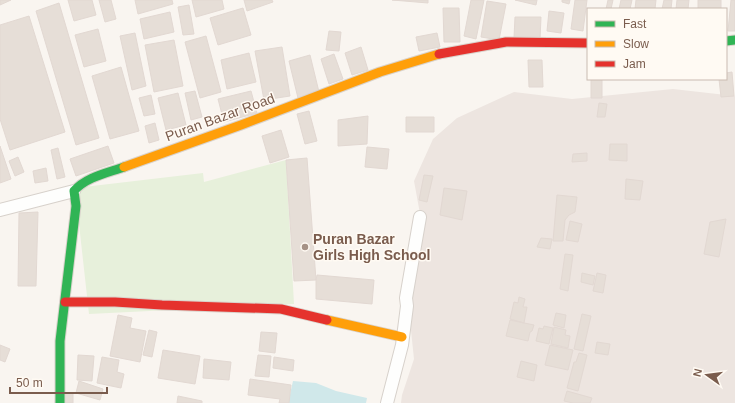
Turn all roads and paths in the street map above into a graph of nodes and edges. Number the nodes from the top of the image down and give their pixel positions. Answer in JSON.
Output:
{"nodes":[{"id":1,"x":587,"y":43,"type":"edge"},
{"id":2,"x":74,"y":191,"type":"junction"},
{"id":3,"x":0,"y":210,"type":"edge"},
{"id":4,"x":420,"y":217,"type":"dead end"},
{"id":5,"x":65,"y":302,"type":"junction"},
{"id":6,"x":402,"y":337,"type":"junction"},
{"id":7,"x":60,"y":403,"type":"edge"},
{"id":8,"x":387,"y":403,"type":"edge"}],
"edges":[{"from":1,"to":2,"type":"street","name":"Puran Bazar Road"},
{"from":2,"to":3,"type":"street"},
{"from":2,"to":5,"type":"street"},
{"from":4,"to":6,"type":"street"},
{"from":5,"to":6,"type":"street"},
{"from":5,"to":7,"type":"street"},
{"from":6,"to":8,"type":"street"}]}
